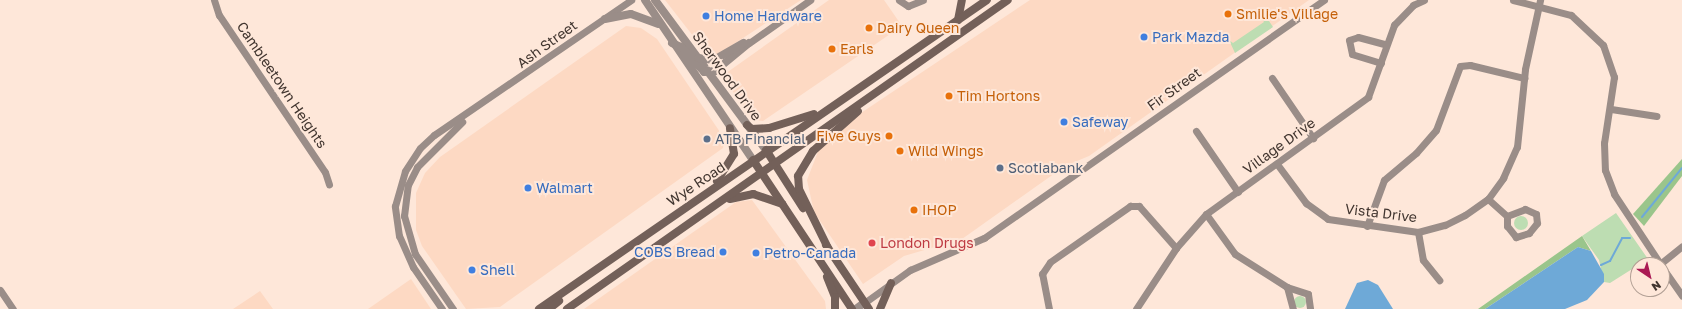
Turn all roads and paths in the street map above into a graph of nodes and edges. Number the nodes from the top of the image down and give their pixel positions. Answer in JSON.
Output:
{"nodes":[{"id":1,"x":214,"y":0,"type":"edge"},
{"id":2,"x":632,"y":0,"type":"edge"},
{"id":3,"x":645,"y":0,"type":"edge"},
{"id":4,"x":655,"y":0,"type":"edge"},
{"id":5,"x":810,"y":0,"type":"edge"},
{"id":6,"x":899,"y":0,"type":"edge"},
{"id":7,"x":923,"y":0,"type":"edge"},
{"id":8,"x":962,"y":0,"type":"edge"},
{"id":9,"x":987,"y":0,"type":"edge"},
{"id":10,"x":1008,"y":0,"type":"edge"},
{"id":11,"x":1324,"y":0,"type":"edge"},
{"id":12,"x":1424,"y":0,"type":"edge"},
{"id":13,"x":1513,"y":0,"type":"edge"},
{"id":14,"x":1539,"y":3,"type":"edge"},
{"id":15,"x":605,"y":19,"type":"junction"},
{"id":16,"x":958,"y":20,"type":"junction"},
{"id":17,"x":659,"y":25,"type":"junction"},
{"id":18,"x":672,"y":43,"type":"junction"},
{"id":19,"x":749,"y":43,"type":"junction"},
{"id":20,"x":1385,"y":44,"type":"junction"},
{"id":21,"x":698,"y":58,"type":"junction"},
{"id":22,"x":1381,"y":63,"type":"junction"},
{"id":23,"x":708,"y":72,"type":"junction"},
{"id":24,"x":1272,"y":78,"type":"dead end"},
{"id":25,"x":1524,"y":78,"type":"junction"},
{"id":26,"x":888,"y":84,"type":"junction"},
{"id":27,"x":1611,"y":108,"type":"junction"},
{"id":28,"x":477,"y":109,"type":"junction"},
{"id":29,"x":824,"y":110,"type":"junction"},
{"id":30,"x":1656,"y":116,"type":"dead end"},
{"id":31,"x":747,"y":125,"type":"junction"},
{"id":32,"x":730,"y":128,"type":"junction"},
{"id":33,"x":1196,"y":131,"type":"dead end"},
{"id":34,"x":1313,"y":138,"type":"junction"},
{"id":35,"x":766,"y":150,"type":"junction"},
{"id":36,"x":753,"y":160,"type":"junction"},
{"id":37,"x":774,"y":164,"type":"junction"},
{"id":38,"x":1277,"y":164,"type":"junction"},
{"id":39,"x":762,"y":174,"type":"junction"},
{"id":40,"x":329,"y":184,"type":"dead end"},
{"id":41,"x":708,"y":191,"type":"junction"},
{"id":42,"x":1238,"y":192,"type":"junction"},
{"id":43,"x":1488,"y":199,"type":"junction"},
{"id":44,"x":724,"y":201,"type":"junction"},
{"id":45,"x":782,"y":204,"type":"junction"},
{"id":46,"x":1206,"y":214,"type":"junction"},
{"id":47,"x":1507,"y":216,"type":"junction"},
{"id":48,"x":1367,"y":226,"type":"junction"},
{"id":49,"x":1418,"y":232,"type":"junction"},
{"id":50,"x":1682,"y":246,"type":"edge"},
{"id":51,"x":828,"y":248,"type":"junction"},
{"id":52,"x":1176,"y":248,"type":"junction"},
{"id":53,"x":1656,"y":257,"type":"edge"},
{"id":54,"x":1670,"y":257,"type":"edge"},
{"id":55,"x":821,"y":263,"type":"junction"},
{"id":56,"x":1670,"y":278,"type":"edge"},
{"id":57,"x":1438,"y":280,"type":"dead end"},
{"id":58,"x":891,"y":283,"type":"junction"},
{"id":59,"x":1287,"y":287,"type":"junction"},
{"id":60,"x":0,"y":290,"type":"edge"},
{"id":61,"x":565,"y":290,"type":"junction"},
{"id":62,"x":1682,"y":296,"type":"edge"},
{"id":63,"x":867,"y":306,"type":"edge"},
{"id":64,"x":13,"y":309,"type":"edge"},
{"id":65,"x":442,"y":309,"type":"edge"},
{"id":66,"x":453,"y":309,"type":"edge"},
{"id":67,"x":539,"y":309,"type":"edge"},
{"id":68,"x":548,"y":309,"type":"edge"},
{"id":69,"x":567,"y":309,"type":"edge"},
{"id":70,"x":835,"y":309,"type":"edge"},
{"id":71,"x":852,"y":309,"type":"edge"},
{"id":72,"x":856,"y":309,"type":"edge"},
{"id":73,"x":880,"y":309,"type":"edge"},
{"id":74,"x":1049,"y":309,"type":"edge"},
{"id":75,"x":1136,"y":309,"type":"edge"},
{"id":76,"x":1293,"y":309,"type":"edge"},
{"id":77,"x":1310,"y":309,"type":"edge"}],
"edges":[{"from":1,"to":40,"type":"street","name":"Cambleetown Heights"},
{"from":2,"to":15,"type":"street","name":"Ash Street"},
{"from":3,"to":17,"type":"street","name":"Sherwood Drive"},
{"from":4,"to":21,"type":"street","name":"Sherwood Drive"},
{"from":5,"to":19,"type":"street"},
{"from":6,"to":7,"type":"street"},
{"from":8,"to":16,"type":"main road"},
{"from":9,"to":16,"type":"main road","name":"Wye Road"},
{"from":10,"to":26,"type":"main road","name":"Wye Road"},
{"from":11,"to":58,"type":"street","name":"Fir Street"},
{"from":12,"to":20,"type":"street","name":"Village Drive"},
{"from":13,"to":14,"type":"street"},
{"from":14,"to":25,"type":"street","name":"Vista Drive"},
{"from":14,"to":27,"type":"street"},
{"from":15,"to":17,"type":"street"},
{"from":15,"to":28,"type":"street","name":"Ash Street"},
{"from":16,"to":29,"type":"main road","name":"Wye Road"},
{"from":17,"to":18,"type":"street","name":"Sherwood Drive"},
{"from":18,"to":23,"type":"street"},
{"from":18,"to":32,"type":"street","name":"Sherwood Drive"},
{"from":19,"to":21,"type":"street"},
{"from":19,"to":23,"type":"street"},
{"from":20,"to":22,"type":"street","name":"Village Drive"},
{"from":20,"to":22,"type":"street"},
{"from":21,"to":23,"type":"street","name":"Sherwood Drive"},
{"from":22,"to":34,"type":"street","name":"Village Drive"},
{"from":23,"to":31,"type":"street","name":"Sherwood Drive"},
{"from":24,"to":34,"type":"street"},
{"from":25,"to":43,"type":"street","name":"Vista Drive"},
{"from":25,"to":48,"type":"street"},
{"from":26,"to":37,"type":"main road","name":"Wye Road"},
{"from":26,"to":51,"type":"main road"},
{"from":27,"to":30,"type":"street"},
{"from":27,"to":53,"type":"street"},
{"from":28,"to":65,"type":"street","name":"Ash Street"},
{"from":28,"to":66,"type":"street","name":"Ash Street"},
{"from":29,"to":31,"type":"main road"},
{"from":29,"to":35,"type":"main road","name":"Wye Road"},
{"from":31,"to":35,"type":"street","name":"Sherwood Drive"},
{"from":32,"to":36,"type":"street","name":"Sherwood Drive"},
{"from":32,"to":41,"type":"main road"},
{"from":33,"to":42,"type":"street"},
{"from":34,"to":38,"type":"street","name":"Village Drive"},
{"from":35,"to":36,"type":"main road","name":"Wye Road"},
{"from":35,"to":37,"type":"main road","name":"Sherwood Drive"},
{"from":36,"to":39,"type":"main road","name":"Sherwood Drive"},
{"from":36,"to":41,"type":"main road","name":"Wye Road"},
{"from":37,"to":39,"type":"main road","name":"Wye Road"},
{"from":37,"to":51,"type":"main road","name":"Sherwood Drive"},
{"from":38,"to":42,"type":"street","name":"Village Drive"},
{"from":38,"to":48,"type":"street","name":"Vista Drive"},
{"from":39,"to":44,"type":"main road","name":"Wye Road"},
{"from":39,"to":45,"type":"main road","name":"Sherwood Drive"},
{"from":41,"to":61,"type":"main road","name":"Wye Road"},
{"from":42,"to":46,"type":"street","name":"Village Drive"},
{"from":43,"to":47,"type":"street"},
{"from":43,"to":49,"type":"street","name":"Vista Drive"},
{"from":44,"to":45,"type":"main road"},
{"from":44,"to":69,"type":"main road","name":"Wye Road"},
{"from":45,"to":55,"type":"main road","name":"Sherwood Drive"},
{"from":46,"to":52,"type":"street","name":"Village Drive"},
{"from":46,"to":59,"type":"street"},
{"from":47,"to":47,"type":"street"},
{"from":48,"to":49,"type":"street","name":"Vista Drive"},
{"from":49,"to":57,"type":"street"},
{"from":50,"to":54,"type":"street"},
{"from":51,"to":63,"type":"main road","name":"Sherwood Drive"},
{"from":52,"to":74,"type":"street"},
{"from":52,"to":75,"type":"street","name":"Village Drive"},
{"from":55,"to":70,"type":"main road"},
{"from":55,"to":71,"type":"main road","name":"Sherwood Drive"},
{"from":56,"to":62,"type":"street"},
{"from":58,"to":63,"type":"street","name":"Fir Street"},
{"from":58,"to":73,"type":"main road"},
{"from":59,"to":76,"type":"street"},
{"from":59,"to":77,"type":"street"},
{"from":60,"to":64,"type":"street"},
{"from":61,"to":67,"type":"main road","name":"Wye Road"},
{"from":61,"to":68,"type":"main road"},
{"from":63,"to":72,"type":"street","name":"Fir Street"}]}
